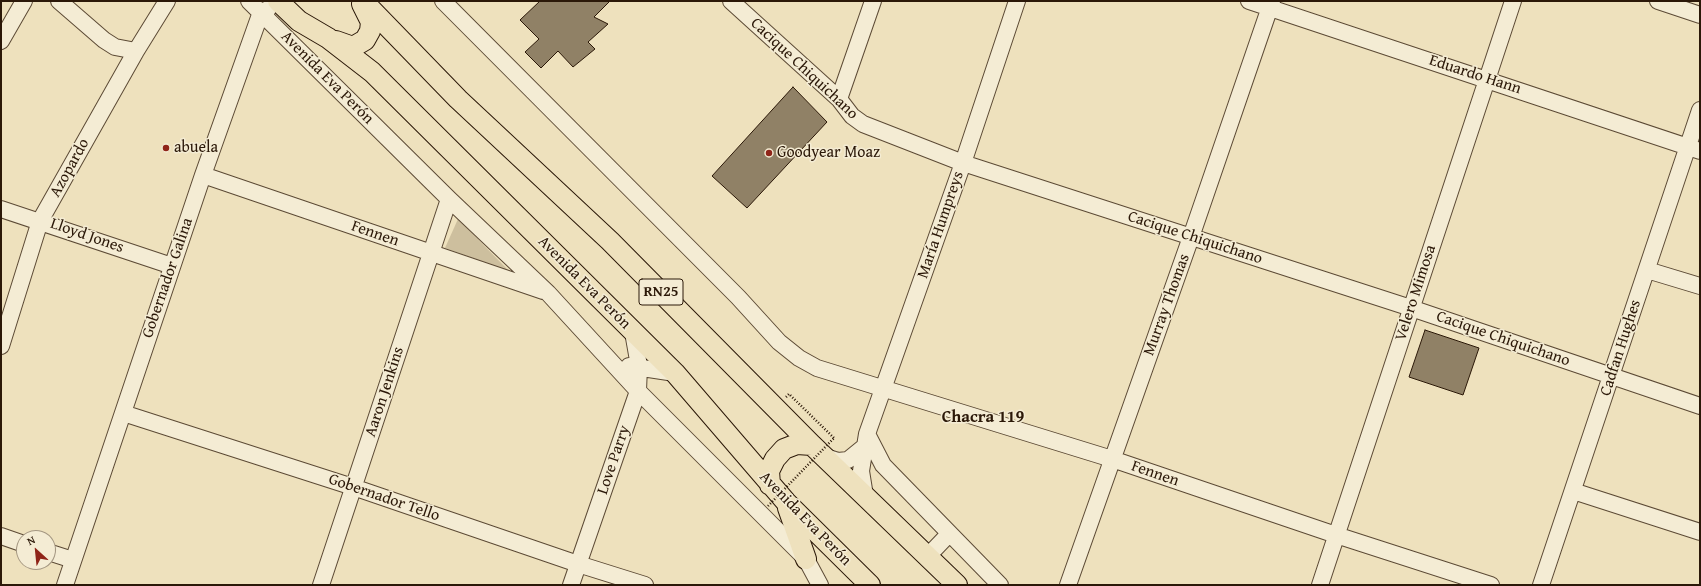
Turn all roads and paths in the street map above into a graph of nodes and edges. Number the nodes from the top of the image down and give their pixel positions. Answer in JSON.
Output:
{"nodes":[{"id":1,"x":24,"y":1,"type":"edge"},
{"id":2,"x":59,"y":1,"type":"edge"},
{"id":3,"x":167,"y":1,"type":"edge"},
{"id":4,"x":249,"y":1,"type":"edge"},
{"id":5,"x":278,"y":1,"type":"edge"},
{"id":6,"x":361,"y":1,"type":"edge"},
{"id":7,"x":443,"y":1,"type":"edge"},
{"id":8,"x":873,"y":1,"type":"edge"},
{"id":9,"x":1017,"y":1,"type":"edge"},
{"id":10,"x":1250,"y":1,"type":"edge"},
{"id":11,"x":1513,"y":1,"type":"edge"},
{"id":12,"x":1658,"y":1,"type":"edge"},
{"id":13,"x":735,"y":3,"type":"edge"},
{"id":14,"x":1270,"y":4,"type":"edge"},
{"id":15,"x":261,"y":12,"type":"junction"},
{"id":16,"x":1700,"y":15,"type":"edge"},
{"id":17,"x":299,"y":21,"type":"junction"},
{"id":18,"x":328,"y":38,"type":"junction"},
{"id":19,"x":1,"y":40,"type":"edge"},
{"id":20,"x":136,"y":51,"type":"junction"},
{"id":21,"x":1487,"y":79,"type":"junction"},
{"id":22,"x":839,"y":100,"type":"junction"},
{"id":23,"x":1700,"y":110,"type":"edge"},
{"id":24,"x":1694,"y":149,"type":"edge"},
{"id":25,"x":963,"y":162,"type":"junction"},
{"id":26,"x":203,"y":175,"type":"junction"},
{"id":27,"x":449,"y":199,"type":"junction"},
{"id":28,"x":1,"y":209,"type":"edge"},
{"id":29,"x":40,"y":220,"type":"junction"},
{"id":30,"x":1191,"y":237,"type":"junction"},
{"id":31,"x":431,"y":253,"type":"junction"},
{"id":32,"x":172,"y":266,"type":"junction"},
{"id":33,"x":1647,"y":270,"type":"junction"},
{"id":34,"x":1700,"y":286,"type":"edge"},
{"id":35,"x":548,"y":292,"type":"junction"},
{"id":36,"x":1411,"y":308,"type":"junction"},
{"id":37,"x":633,"y":332,"type":"junction"},
{"id":38,"x":1,"y":346,"type":"edge"},
{"id":39,"x":616,"y":365,"type":"junction"},
{"id":40,"x":639,"y":366,"type":"junction"},
{"id":41,"x":675,"y":373,"type":"junction"},
{"id":42,"x":1612,"y":376,"type":"junction"},
{"id":43,"x":883,"y":390,"type":"junction"},
{"id":44,"x":638,"y":391,"type":"junction"},
{"id":45,"x":1700,"y":406,"type":"edge"},
{"id":46,"x":123,"y":413,"type":"junction"},
{"id":47,"x":834,"y":438,"type":"dead end"},
{"id":48,"x":866,"y":441,"type":"junction"},
{"id":49,"x":819,"y":451,"type":"junction"},
{"id":50,"x":1112,"y":459,"type":"junction"},
{"id":51,"x":770,"y":485,"type":"junction"},
{"id":52,"x":353,"y":487,"type":"junction"},
{"id":53,"x":1573,"y":491,"type":"junction"},
{"id":54,"x":865,"y":496,"type":"junction"},
{"id":55,"x":777,"y":504,"type":"junction"},
{"id":56,"x":1700,"y":532,"type":"edge"},
{"id":57,"x":949,"y":534,"type":"junction"},
{"id":58,"x":1336,"y":535,"type":"junction"},
{"id":59,"x":1,"y":536,"type":"edge"},
{"id":60,"x":16,"y":541,"type":"edge"},
{"id":61,"x":56,"y":555,"type":"edge"},
{"id":62,"x":927,"y":557,"type":"junction"},
{"id":63,"x":806,"y":559,"type":"junction"},
{"id":64,"x":73,"y":560,"type":"junction"},
{"id":65,"x":578,"y":564,"type":"junction"},
{"id":66,"x":65,"y":585,"type":"edge"},
{"id":67,"x":320,"y":585,"type":"edge"},
{"id":68,"x":571,"y":585,"type":"edge"},
{"id":69,"x":645,"y":585,"type":"edge"},
{"id":70,"x":820,"y":585,"type":"edge"},
{"id":71,"x":870,"y":585,"type":"edge"},
{"id":72,"x":956,"y":585,"type":"edge"},
{"id":73,"x":1000,"y":585,"type":"edge"},
{"id":74,"x":1068,"y":585,"type":"edge"},
{"id":75,"x":1320,"y":585,"type":"edge"},
{"id":76,"x":1490,"y":585,"type":"edge"},
{"id":77,"x":1541,"y":585,"type":"edge"}],
"edges":[{"from":1,"to":19,"type":"street"},
{"from":2,"to":20,"type":"street"},
{"from":3,"to":20,"type":"street","name":"Azopardo"},
{"from":4,"to":15,"type":"street","name":"Avenida Eva Perón"},
{"from":5,"to":17,"type":"main road","name":"Avenida Eva Perón","number":"RN25"},
{"from":6,"to":18,"type":"main road"},
{"from":6,"to":49,"type":"main road","number":"RN25"},
{"from":7,"to":43,"type":"street","name":"Fennen"},
{"from":8,"to":22,"type":"street"},
{"from":9,"to":25,"type":"street","name":"María Humpreys"},
{"from":10,"to":14,"type":"street","name":"Eduardo Hann"},
{"from":11,"to":21,"type":"street","name":"Velero Mimosa"},
{"from":12,"to":16,"type":"street"},
{"from":13,"to":22,"type":"street","name":"Cacique Chiquichano"},
{"from":14,"to":21,"type":"street","name":"Eduardo Hann"},
{"from":14,"to":30,"type":"street","name":"Murray Thomas"},
{"from":15,"to":17,"type":"street"},
{"from":15,"to":26,"type":"street","name":"Gobernador Galina"},
{"from":15,"to":27,"type":"street","name":"Avenida Eva Perón"},
{"from":17,"to":18,"type":"main road","name":"Avenida Eva Perón","number":"RN25"},
{"from":18,"to":37,"type":"main road","name":"Avenida Eva Perón","number":"RN25"},
{"from":20,"to":29,"type":"street","name":"Azopardo"},
{"from":21,"to":24,"type":"street","name":"Eduardo Hann"},
{"from":21,"to":36,"type":"street","name":"Velero Mimosa"},
{"from":22,"to":25,"type":"street","name":"Cacique Chiquichano"},
{"from":23,"to":24,"type":"street","name":"Cadfan Hughes"},
{"from":24,"to":33,"type":"street","name":"Cadfan Hughes"},
{"from":25,"to":30,"type":"street","name":"Cacique Chiquichano"},
{"from":25,"to":43,"type":"street","name":"María Humpreys"},
{"from":26,"to":31,"type":"street","name":"Fennen"},
{"from":26,"to":32,"type":"street","name":"Gobernador Galina"},
{"from":27,"to":31,"type":"street","name":"Aaron Jenkins"},
{"from":27,"to":35,"type":"street","name":"Avenida Eva Perón"},
{"from":28,"to":29,"type":"street","name":"Lloyd Jones"},
{"from":29,"to":32,"type":"street","name":"Lloyd Jones"},
{"from":29,"to":38,"type":"street","name":"Azopardo"},
{"from":30,"to":36,"type":"street","name":"Cacique Chiquichano"},
{"from":30,"to":50,"type":"street","name":"Murray Thomas"},
{"from":31,"to":35,"type":"street","name":"Fennen"},
{"from":31,"to":52,"type":"street","name":"Aaron Jenkins"},
{"from":32,"to":46,"type":"street","name":"Gobernador Galina"},
{"from":33,"to":34,"type":"street"},
{"from":33,"to":42,"type":"street","name":"Cadfan Hughes"},
{"from":35,"to":39,"type":"street","name":"Avenida Eva Perón"},
{"from":36,"to":42,"type":"street","name":"Cacique Chiquichano"},
{"from":36,"to":58,"type":"street","name":"Velero Mimosa"},
{"from":37,"to":40,"type":"street","name":"Love Parry"},
{"from":37,"to":41,"type":"main road","name":"Avenida Eva Perón","number":"RN25"},
{"from":39,"to":40,"type":"street"},
{"from":39,"to":44,"type":"street","name":"Avenida Eva Perón"},
{"from":40,"to":41,"type":"street"},
{"from":40,"to":44,"type":"street","name":"Love Parry"},
{"from":41,"to":51,"type":"main road","name":"Avenida Eva Perón","number":"RN25"},
{"from":42,"to":45,"type":"street","name":"Cacique Chiquichano"},
{"from":42,"to":53,"type":"street","name":"Cadfan Hughes"},
{"from":43,"to":48,"type":"street","name":"María Humpreys"},
{"from":43,"to":50,"type":"street","name":"Fennen"},
{"from":44,"to":63,"type":"street","name":"Avenida Eva Perón"},
{"from":44,"to":65,"type":"street","name":"Love Parry"},
{"from":46,"to":52,"type":"street","name":"Gobernador Tello"},
{"from":46,"to":64,"type":"street","name":"Gobernador Galina"},
{"from":47,"to":55,"type":"path","bridge":true},
{"from":48,"to":49,"type":"street"},
{"from":48,"to":54,"type":"street","name":"María Humpreys"},
{"from":48,"to":57,"type":"street"},
{"from":49,"to":51,"type":"main road"},
{"from":49,"to":54,"type":"main road","number":"RN25"},
{"from":50,"to":58,"type":"street","name":"Fennen"},
{"from":50,"to":74,"type":"street","name":"Murray Thomas"},
{"from":51,"to":55,"type":"main road","name":"Avenida Eva Perón","number":"RN25"},
{"from":52,"to":65,"type":"street","name":"Gobernador Tello"},
{"from":52,"to":67,"type":"street","name":"Aaron Jenkins"},
{"from":53,"to":56,"type":"street"},
{"from":53,"to":77,"type":"street","name":"Cadfan Hughes"},
{"from":54,"to":62,"type":"main road","number":"RN25"},
{"from":55,"to":63,"type":"main road"},
{"from":55,"to":71,"type":"main road","name":"Avenida Eva Perón","number":"RN25"},
{"from":57,"to":62,"type":"street"},
{"from":57,"to":73,"type":"street"},
{"from":58,"to":75,"type":"street","name":"Velero Mimosa"},
{"from":58,"to":76,"type":"street","name":"Fennen"},
{"from":59,"to":60,"type":"street"},
{"from":61,"to":64,"type":"street"},
{"from":62,"to":72,"type":"main road","number":"RN25"},
{"from":63,"to":70,"type":"street","name":"Avenida Eva Perón"},
{"from":64,"to":66,"type":"street","name":"Gobernador Galina"},
{"from":65,"to":68,"type":"street","name":"Love Parry"},
{"from":65,"to":69,"type":"street","name":"Gobernador Tello"}]}
